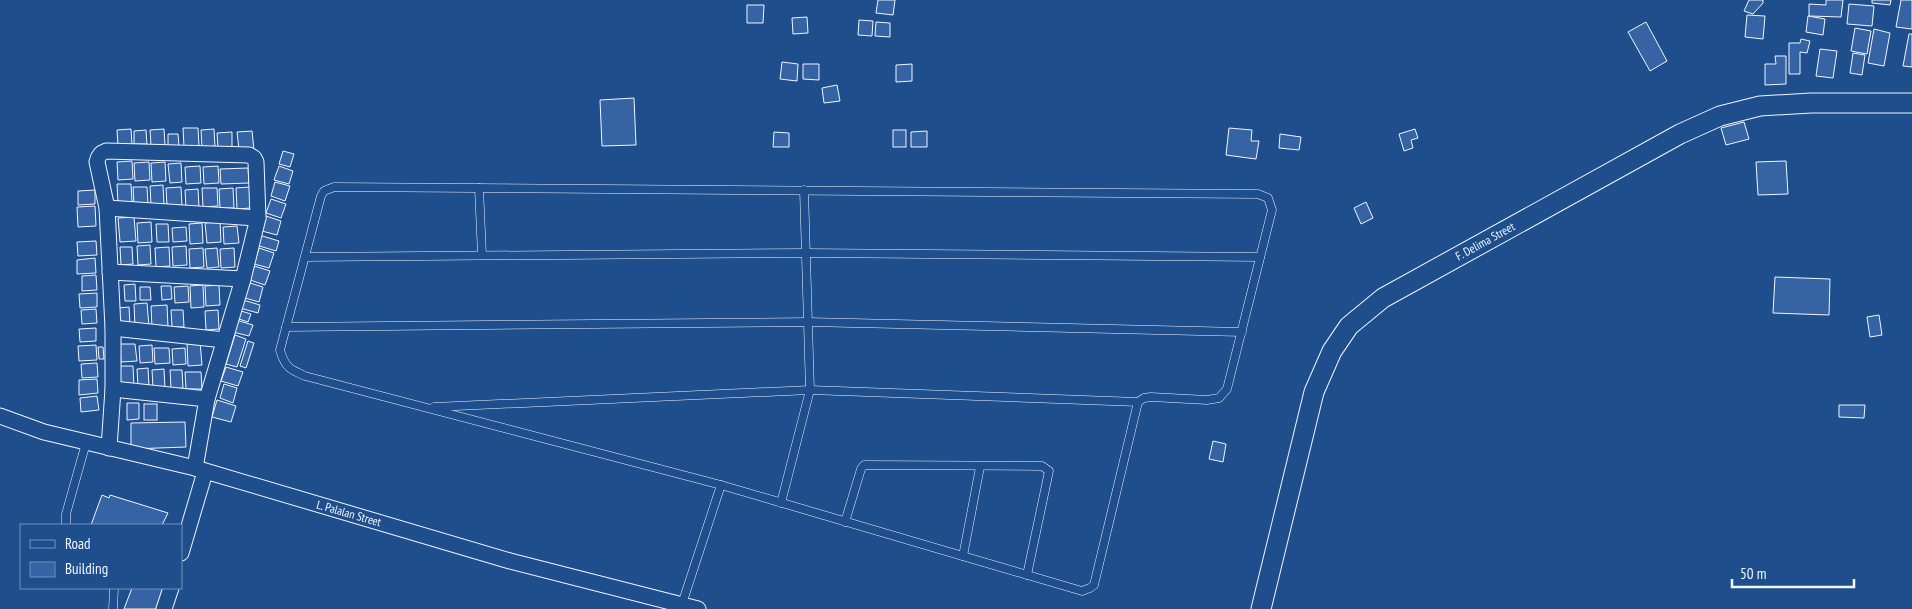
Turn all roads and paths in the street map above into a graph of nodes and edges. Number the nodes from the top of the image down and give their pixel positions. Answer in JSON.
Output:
{"nodes":[{"id":1,"x":1912,"y":103,"type":"edge"},
{"id":2,"x":479,"y":188,"type":"junction"},
{"id":3,"x":804,"y":190,"type":"junction"},
{"id":4,"x":107,"y":208,"type":"junction"},
{"id":5,"x":258,"y":218,"type":"junction"},
{"id":6,"x":806,"y":253,"type":"junction"},
{"id":7,"x":482,"y":255,"type":"junction"},
{"id":8,"x":305,"y":257,"type":"junction"},
{"id":9,"x":1260,"y":257,"type":"junction"},
{"id":10,"x":110,"y":272,"type":"junction"},
{"id":11,"x":243,"y":279,"type":"junction"},
{"id":12,"x":808,"y":322,"type":"junction"},
{"id":13,"x":286,"y":326,"type":"junction"},
{"id":14,"x":113,"y":328,"type":"junction"},
{"id":15,"x":1242,"y":332,"type":"junction"},
{"id":16,"x":224,"y":340,"type":"junction"},
{"id":17,"x":113,"y":389,"type":"junction"},
{"id":18,"x":810,"y":390,"type":"junction"},
{"id":19,"x":208,"y":399,"type":"junction"},
{"id":20,"x":1138,"y":402,"type":"junction"},
{"id":21,"x":425,"y":408,"type":"junction"},
{"id":22,"x":0,"y":416,"type":"edge"},
{"id":23,"x":86,"y":443,"type":"junction"},
{"id":24,"x":109,"y":448,"type":"junction"},
{"id":25,"x":980,"y":467,"type":"junction"},
{"id":26,"x":200,"y":470,"type":"junction"},
{"id":27,"x":721,"y":485,"type":"junction"},
{"id":28,"x":781,"y":503,"type":"junction"},
{"id":29,"x":845,"y":522,"type":"junction"},
{"id":30,"x":66,"y":524,"type":"edge"},
{"id":31,"x":182,"y":549,"type":"edge"},
{"id":32,"x":963,"y":556,"type":"junction"},
{"id":33,"x":1027,"y":575,"type":"junction"},
{"id":34,"x":114,"y":589,"type":"edge"},
{"id":35,"x":171,"y":589,"type":"edge"},
{"id":36,"x":682,"y":604,"type":"junction"},
{"id":37,"x":113,"y":609,"type":"edge"},
{"id":38,"x":164,"y":609,"type":"edge"},
{"id":39,"x":698,"y":609,"type":"edge"},
{"id":40,"x":1261,"y":609,"type":"edge"}],
"edges":[{"from":1,"to":40,"type":"street","name":"F. Delima Street"},
{"from":2,"to":3,"type":"lane"},
{"from":2,"to":7,"type":"lane"},
{"from":2,"to":8,"type":"lane"},
{"from":3,"to":6,"type":"lane"},
{"from":3,"to":9,"type":"lane"},
{"from":4,"to":5,"type":"street"},
{"from":4,"to":5,"type":"street"},
{"from":4,"to":10,"type":"street"},
{"from":5,"to":11,"type":"street"},
{"from":6,"to":7,"type":"lane"},
{"from":6,"to":9,"type":"lane"},
{"from":6,"to":12,"type":"lane"},
{"from":7,"to":8,"type":"lane"},
{"from":8,"to":13,"type":"lane"},
{"from":9,"to":15,"type":"lane"},
{"from":10,"to":11,"type":"street"},
{"from":10,"to":14,"type":"street"},
{"from":11,"to":16,"type":"street"},
{"from":12,"to":13,"type":"lane"},
{"from":12,"to":15,"type":"lane"},
{"from":12,"to":18,"type":"lane"},
{"from":13,"to":21,"type":"lane"},
{"from":14,"to":16,"type":"street"},
{"from":14,"to":17,"type":"street"},
{"from":15,"to":20,"type":"lane"},
{"from":16,"to":19,"type":"street"},
{"from":17,"to":19,"type":"street"},
{"from":17,"to":24,"type":"street"},
{"from":18,"to":20,"type":"lane"},
{"from":18,"to":21,"type":"lane"},
{"from":18,"to":28,"type":"lane"},
{"from":19,"to":26,"type":"street"},
{"from":20,"to":33,"type":"lane"},
{"from":21,"to":27,"type":"lane"},
{"from":22,"to":23,"type":"street","name":"L. Palalan Street"},
{"from":23,"to":24,"type":"street","name":"L. Palalan Street"},
{"from":23,"to":30,"type":"lane"},
{"from":24,"to":26,"type":"street","name":"L. Palalan Street"},
{"from":25,"to":29,"type":"lane"},
{"from":25,"to":32,"type":"lane"},
{"from":25,"to":33,"type":"lane"},
{"from":26,"to":31,"type":"street"},
{"from":26,"to":36,"type":"street","name":"L. Palalan Street"},
{"from":27,"to":28,"type":"lane"},
{"from":27,"to":36,"type":"lane"},
{"from":28,"to":29,"type":"lane"},
{"from":29,"to":32,"type":"lane"},
{"from":32,"to":33,"type":"lane"},
{"from":34,"to":37,"type":"lane"},
{"from":35,"to":38,"type":"street"},
{"from":36,"to":39,"type":"street","name":"L. Palalan Street"}]}
